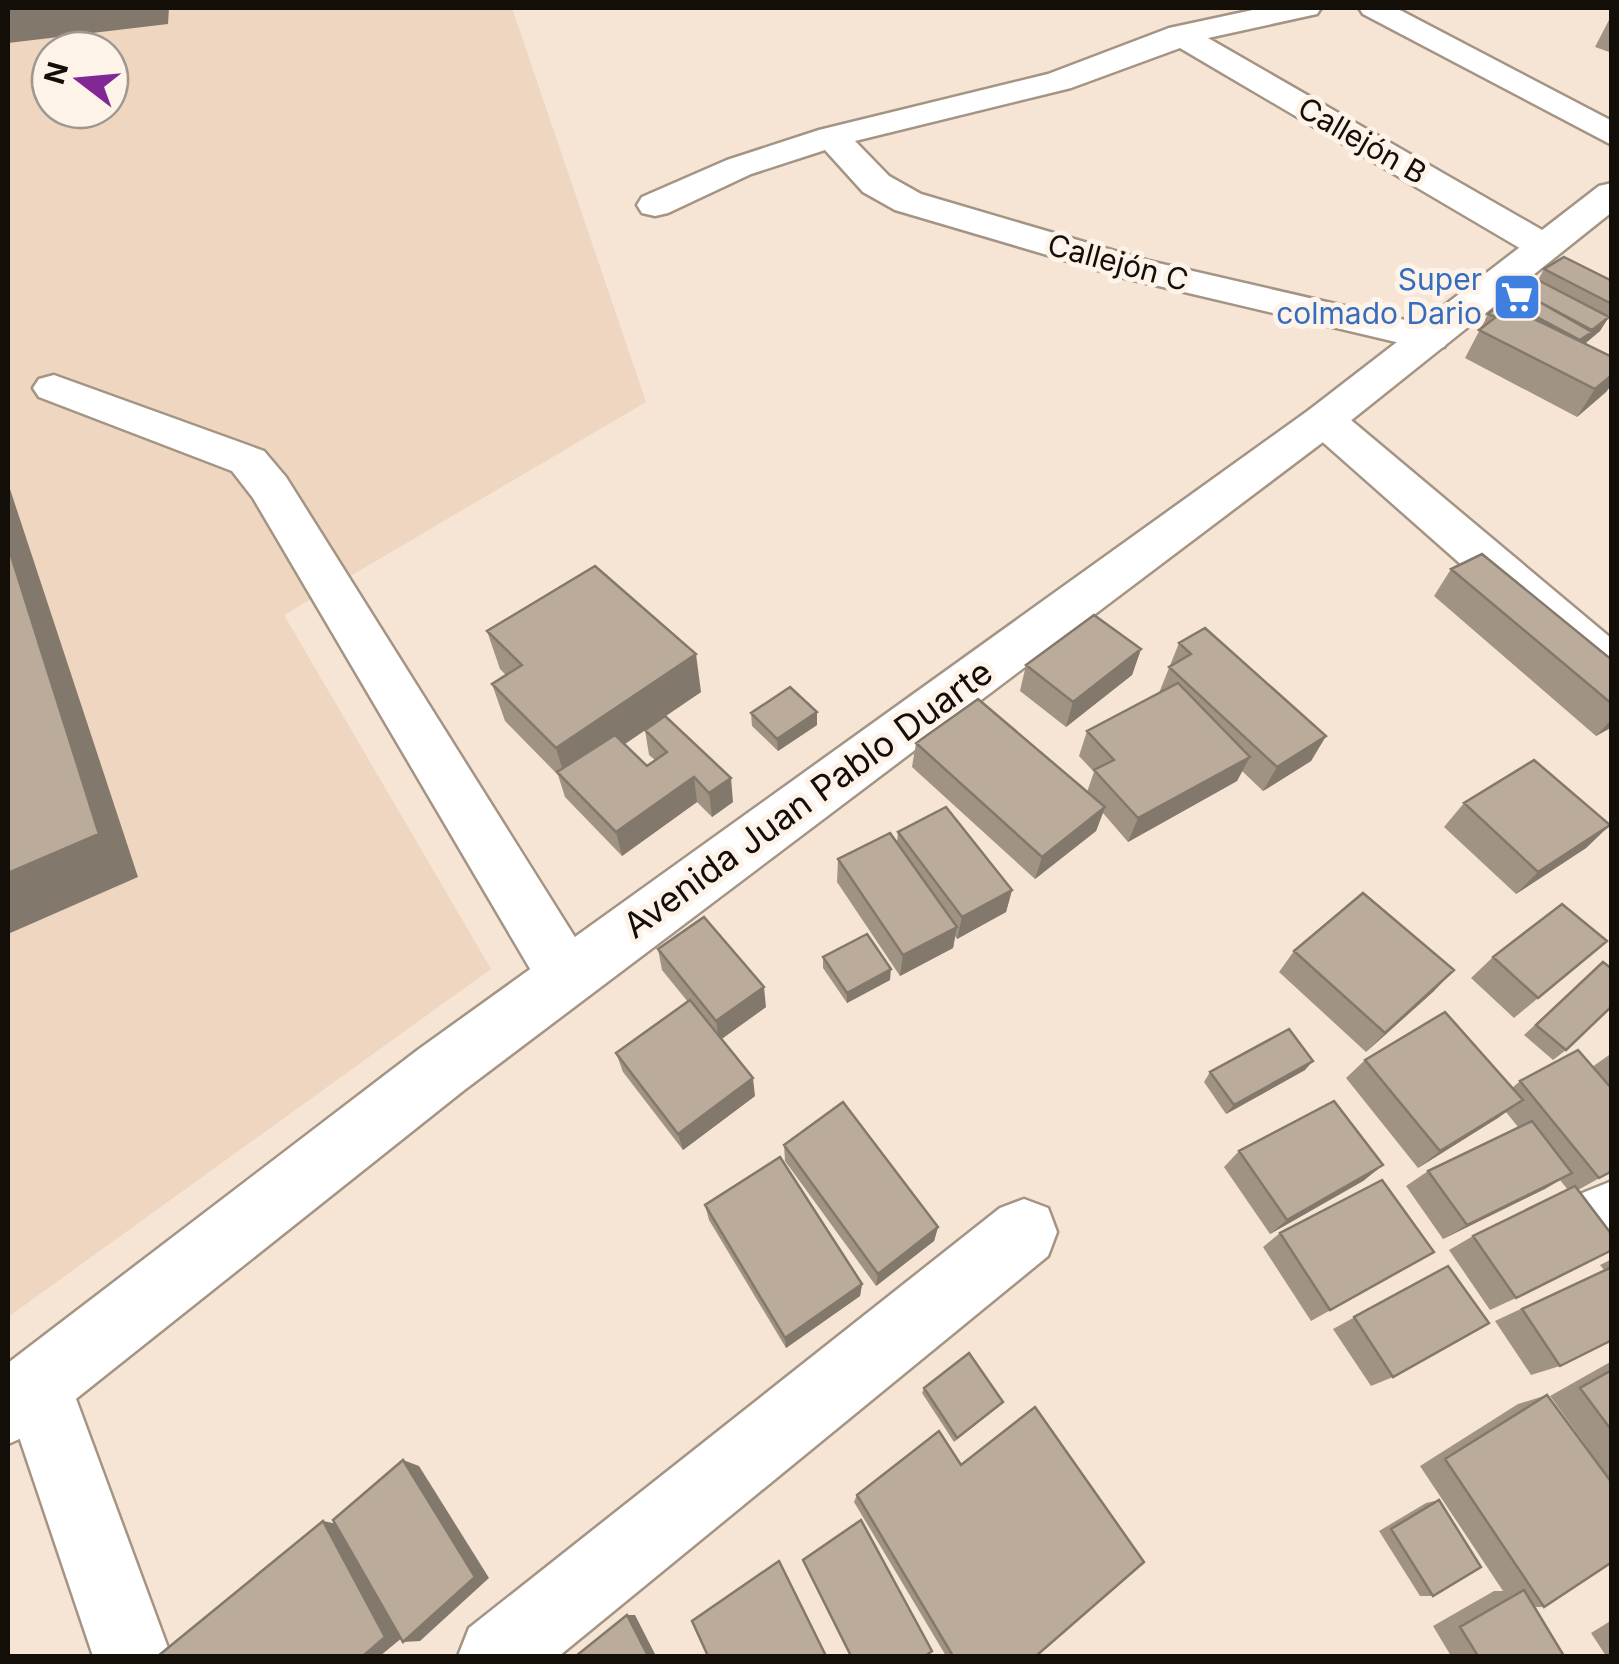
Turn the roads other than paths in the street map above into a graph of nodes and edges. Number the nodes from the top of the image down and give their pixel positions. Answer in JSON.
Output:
{"nodes":[{"id":1,"x":1306,"y":8,"type":"edge"},
{"id":2,"x":1374,"y":8,"type":"edge"},
{"id":3,"x":1180,"y":35,"type":"junction"},
{"id":4,"x":1612,"y":135,"type":"edge"},
{"id":5,"x":832,"y":137,"type":"junction"},
{"id":6,"x":1612,"y":194,"type":"edge"},
{"id":7,"x":655,"y":204,"type":"dead end"},
{"id":8,"x":1545,"y":258,"type":"junction"},
{"id":9,"x":1430,"y":338,"type":"junction"},
{"id":10,"x":54,"y":388,"type":"dead end"},
{"id":11,"x":1324,"y":420,"type":"junction"},
{"id":12,"x":1612,"y":668,"type":"edge"},
{"id":13,"x":567,"y":977,"type":"junction"},
{"id":14,"x":1024,"y":1232,"type":"dead end"},
{"id":15,"x":22,"y":1397,"type":"edge"},
{"id":16,"x":132,"y":1656,"type":"edge"},
{"id":17,"x":497,"y":1656,"type":"edge"}],
"edges":[{"from":1,"to":3,"type":"street"},
{"from":2,"to":4,"type":"street"},
{"from":3,"to":5,"type":"street"},
{"from":3,"to":8,"type":"street","name":"Callejón B"},
{"from":5,"to":7,"type":"street"},
{"from":5,"to":9,"type":"street","name":"Callejón C"},
{"from":6,"to":8,"type":"street","name":"Avenida Juan Pablo Duarte"},
{"from":8,"to":9,"type":"street","name":"Avenida Juan Pablo Duarte"},
{"from":9,"to":11,"type":"street","name":"Avenida Juan Pablo Duarte"},
{"from":10,"to":13,"type":"street"},
{"from":11,"to":12,"type":"street"},
{"from":11,"to":13,"type":"street","name":"Avenida Juan Pablo Duarte"},
{"from":13,"to":15,"type":"street","name":"Avenida Juan Pablo Duarte"},
{"from":14,"to":17,"type":"street"},
{"from":15,"to":16,"type":"street"}]}
